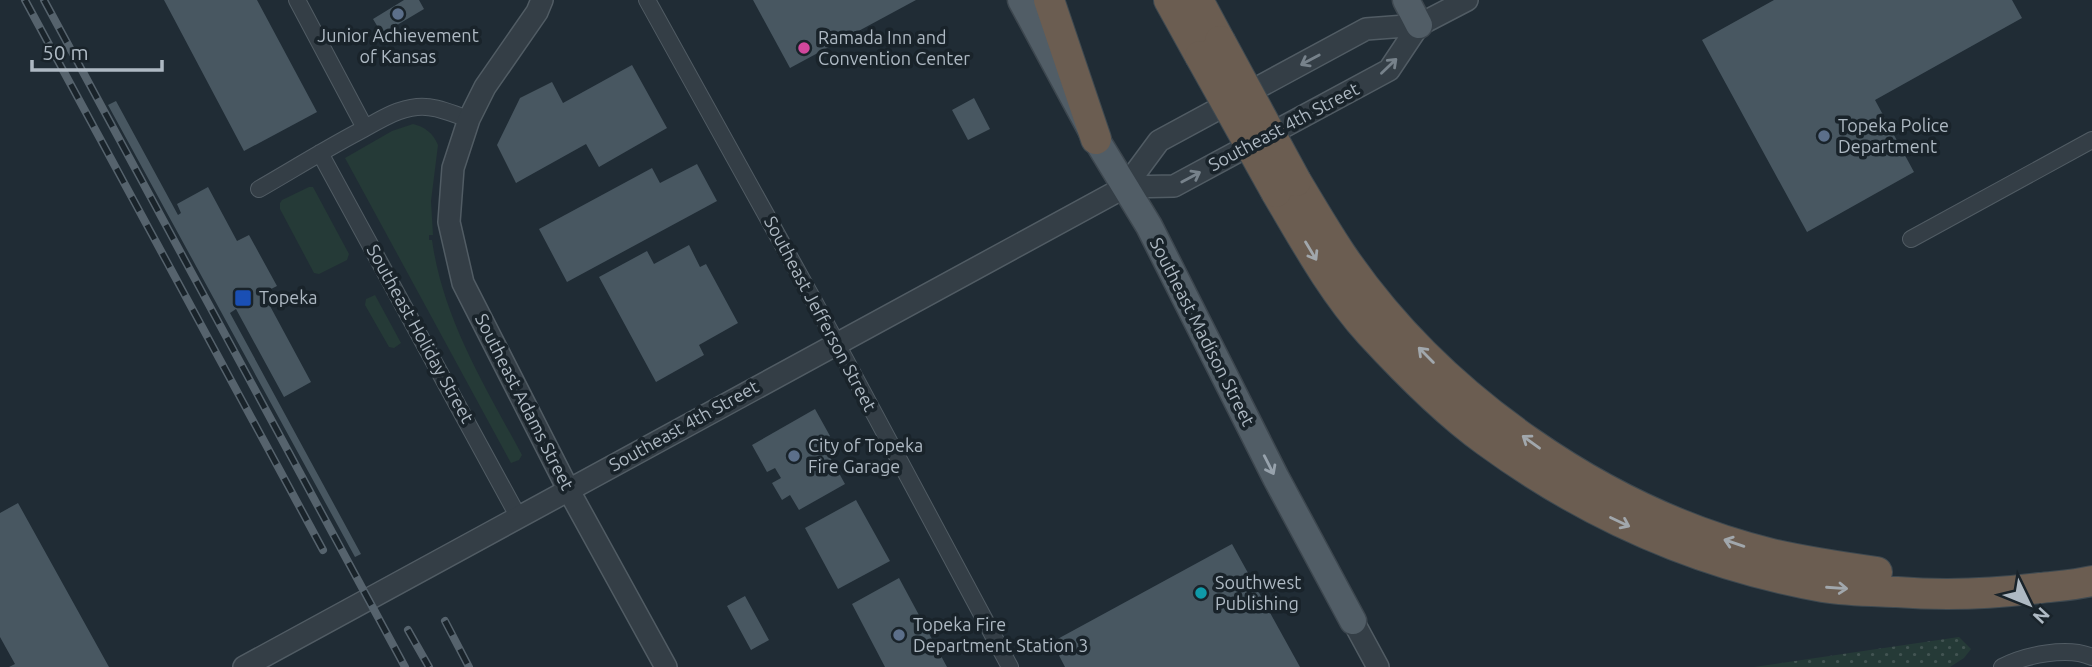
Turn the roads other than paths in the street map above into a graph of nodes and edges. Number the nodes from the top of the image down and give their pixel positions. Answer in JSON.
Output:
{"nodes":[{"id":1,"x":297,"y":0,"type":"edge"},
{"id":2,"x":542,"y":0,"type":"edge"},
{"id":3,"x":648,"y":0,"type":"edge"},
{"id":4,"x":1021,"y":0,"type":"edge"},
{"id":5,"x":1049,"y":0,"type":"edge"},
{"id":6,"x":1169,"y":0,"type":"edge"},
{"id":7,"x":1198,"y":0,"type":"edge"},
{"id":8,"x":1406,"y":0,"type":"edge"},
{"id":9,"x":1467,"y":0,"type":"edge"},
{"id":10,"x":1419,"y":25,"type":"junction"},
{"id":11,"x":1210,"y":49,"type":"junction"},
{"id":12,"x":469,"y":119,"type":"junction"},
{"id":13,"x":365,"y":128,"type":"junction"},
{"id":14,"x":1096,"y":139,"type":"junction"},
{"id":15,"x":2092,"y":140,"type":"edge"},
{"id":16,"x":320,"y":153,"type":"junction"},
{"id":17,"x":1125,"y":187,"type":"junction"},
{"id":18,"x":260,"y":189,"type":"dead end"},
{"id":19,"x":1911,"y":239,"type":"dead end"},
{"id":20,"x":836,"y":343,"type":"junction"},
{"id":21,"x":568,"y":489,"type":"junction"},
{"id":22,"x":518,"y":516,"type":"junction"},
{"id":23,"x":2092,"y":563,"type":"edge"},
{"id":24,"x":2092,"y":581,"type":"edge"},
{"id":25,"x":1923,"y":586,"type":"junction"},
{"id":26,"x":1353,"y":621,"type":"joint"},
{"id":27,"x":2092,"y":657,"type":"edge"},
{"id":28,"x":244,"y":667,"type":"edge"},
{"id":29,"x":666,"y":667,"type":"edge"},
{"id":30,"x":1010,"y":667,"type":"edge"},
{"id":31,"x":1378,"y":667,"type":"edge"},
{"id":32,"x":2002,"y":667,"type":"edge"}],
"edges":[{"from":1,"to":13,"type":"street"},
{"from":2,"to":12,"type":"street","name":"Southeast Adams Street"},
{"from":3,"to":20,"type":"street","name":"Southeast Jefferson Street"},
{"from":4,"to":14,"type":"main road","name":"Southeast Madison Street"},
{"from":5,"to":14,"type":"highway"},
{"from":6,"to":11,"type":"highway"},
{"from":7,"to":11,"type":"highway"},
{"from":8,"to":10,"type":"main road"},
{"from":9,"to":10,"type":"street","name":"Southeast 4th Street"},
{"from":10,"to":17,"type":"street","name":"Southeast 4th Street","one_way":true},
{"from":17,"to":10,"type":"street","name":"Southeast 4th Street","one_way":true},
{"from":11,"to":25,"type":"highway","bridge":true},
{"from":12,"to":13,"type":"street"},
{"from":12,"to":21,"type":"street","name":"Southeast Adams Street"},
{"from":13,"to":16,"type":"street"},
{"from":14,"to":17,"type":"main road","name":"Southeast Madison Street"},
{"from":15,"to":19,"type":"street"},
{"from":16,"to":18,"type":"street"},
{"from":16,"to":22,"type":"street","name":"Southeast Holiday Street"},
{"from":17,"to":20,"type":"street","name":"Southeast 4th Street"},
{"from":17,"to":26,"type":"main road","name":"Southeast Madison Street","one_way":true},
{"from":20,"to":21,"type":"street","name":"Southeast 4th Street"},
{"from":20,"to":30,"type":"street","name":"Southeast Jefferson Street"},
{"from":21,"to":22,"type":"street","name":"Southeast 4th Street"},
{"from":21,"to":29,"type":"street","name":"Southeast Adams Street"},
{"from":22,"to":28,"type":"street","name":"Southeast 4th Street"},
{"from":23,"to":25,"type":"highway"},
{"from":24,"to":25,"type":"highway"},
{"from":26,"to":31,"type":"street","name":"Southeast Madison Street"},
{"from":27,"to":32,"type":"street"}]}
